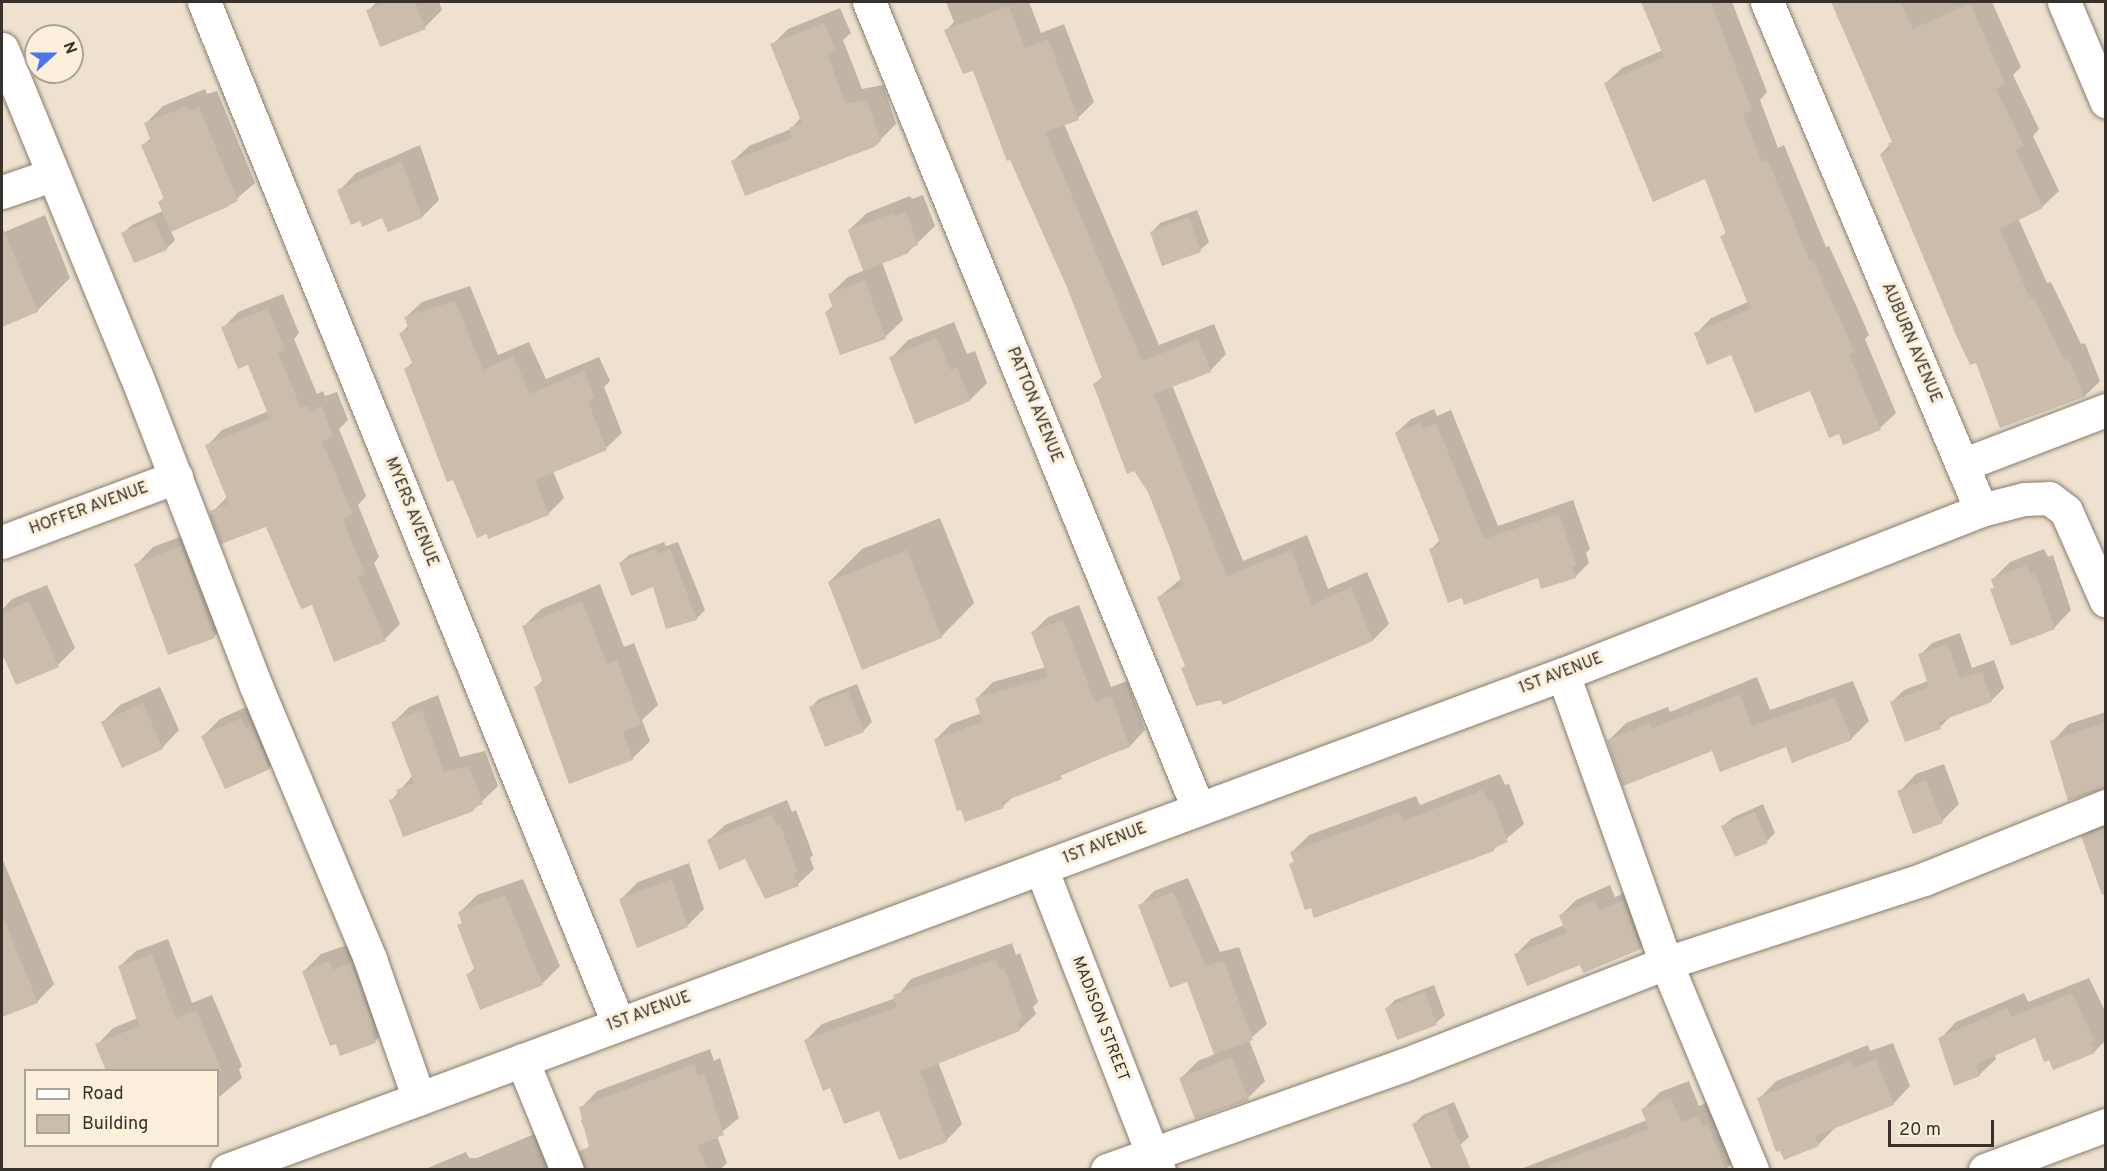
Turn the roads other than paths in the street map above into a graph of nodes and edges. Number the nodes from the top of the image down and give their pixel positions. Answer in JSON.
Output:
{"nodes":[{"id":1,"x":204,"y":2,"type":"edge"},
{"id":2,"x":869,"y":2,"type":"edge"},
{"id":3,"x":1767,"y":2,"type":"edge"},
{"id":4,"x":2064,"y":2,"type":"edge"},
{"id":5,"x":2,"y":49,"type":"edge"},
{"id":6,"x":2106,"y":101,"type":"edge"},
{"id":7,"x":52,"y":175,"type":"junction"},
{"id":8,"x":2,"y":192,"type":"edge"},
{"id":9,"x":2106,"y":410,"type":"edge"},
{"id":10,"x":1962,"y":465,"type":"junction"},
{"id":11,"x":176,"y":477,"type":"junction"},
{"id":12,"x":1981,"y":510,"type":"junction"},
{"id":13,"x":2,"y":542,"type":"edge"},
{"id":14,"x":2106,"y":601,"type":"edge"},
{"id":15,"x":1563,"y":674,"type":"junction"},
{"id":16,"x":2106,"y":806,"type":"edge"},
{"id":17,"x":1198,"y":808,"type":"junction"},
{"id":18,"x":1041,"y":868,"type":"junction"},
{"id":19,"x":1666,"y":963,"type":"junction"},
{"id":20,"x":618,"y":1023,"type":"junction"},
{"id":21,"x":522,"y":1060,"type":"junction"},
{"id":22,"x":419,"y":1099,"type":"junction"},
{"id":23,"x":2106,"y":1125,"type":"edge"},
{"id":24,"x":1155,"y":1161,"type":"edge"},
{"id":25,"x":227,"y":1170,"type":"edge"},
{"id":26,"x":567,"y":1170,"type":"edge"},
{"id":27,"x":1107,"y":1170,"type":"edge"},
{"id":28,"x":1752,"y":1170,"type":"edge"},
{"id":29,"x":1985,"y":1170,"type":"edge"}],
"edges":[{"from":1,"to":20,"type":"street","name":"MYERS AVENUE"},
{"from":2,"to":17,"type":"street","name":"PATTON AVENUE"},
{"from":3,"to":10,"type":"street","name":"AUBURN AVENUE"},
{"from":4,"to":6,"type":"street"},
{"from":5,"to":7,"type":"street"},
{"from":7,"to":8,"type":"street"},
{"from":7,"to":11,"type":"street"},
{"from":9,"to":10,"type":"street"},
{"from":10,"to":12,"type":"street","name":"AUBURN AVENUE"},
{"from":11,"to":13,"type":"street","name":"HOFFER AVENUE"},
{"from":11,"to":22,"type":"street"},
{"from":12,"to":14,"type":"street"},
{"from":12,"to":15,"type":"street","name":"1ST AVENUE"},
{"from":15,"to":17,"type":"street","name":"1ST AVENUE"},
{"from":15,"to":19,"type":"street"},
{"from":16,"to":19,"type":"street"},
{"from":17,"to":18,"type":"street","name":"1ST AVENUE"},
{"from":18,"to":20,"type":"street","name":"1ST AVENUE"},
{"from":18,"to":24,"type":"street","name":"MADISON STREET"},
{"from":19,"to":24,"type":"street"},
{"from":19,"to":28,"type":"street"},
{"from":20,"to":21,"type":"street","name":"1ST AVENUE"},
{"from":21,"to":22,"type":"street","name":"1ST AVENUE"},
{"from":21,"to":26,"type":"street"},
{"from":22,"to":25,"type":"street","name":"1ST AVENUE"},
{"from":23,"to":29,"type":"street"},
{"from":24,"to":27,"type":"street"}]}
